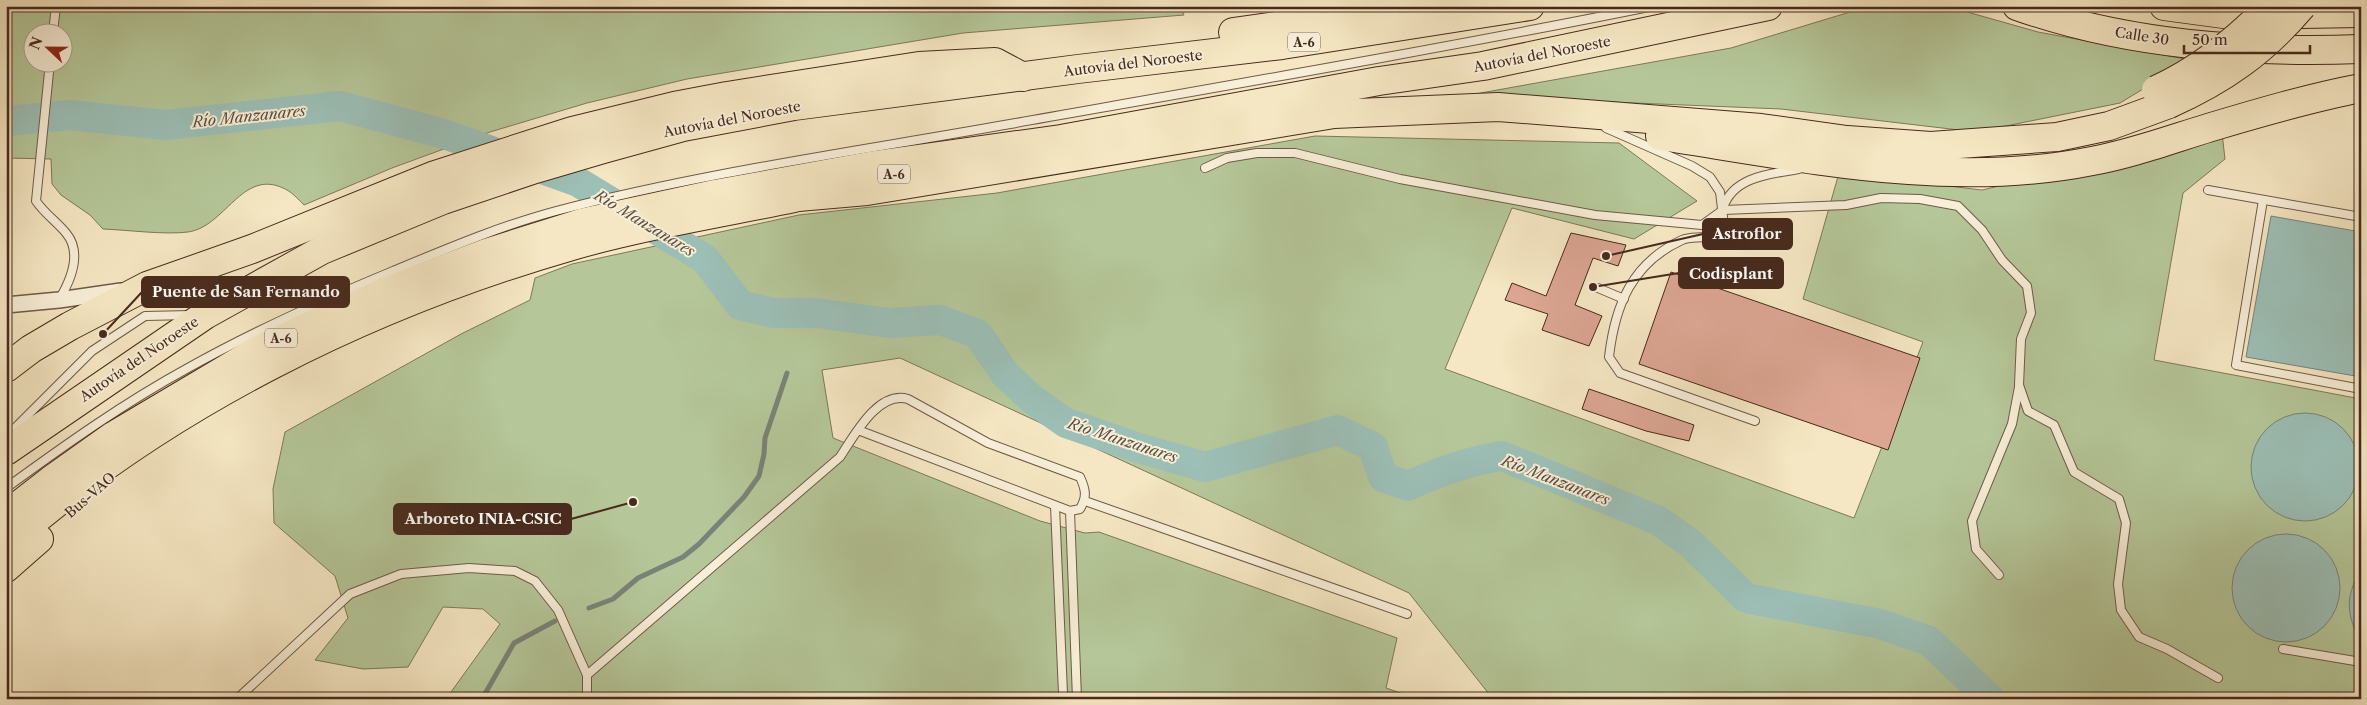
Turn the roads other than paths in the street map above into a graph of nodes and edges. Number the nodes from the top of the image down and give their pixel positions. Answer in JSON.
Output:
{"nodes":[{"id":1,"x":56,"y":6,"type":"edge"},
{"id":2,"x":1387,"y":6,"type":"edge"},
{"id":3,"x":1530,"y":6,"type":"edge"},
{"id":4,"x":1654,"y":6,"type":"edge"},
{"id":5,"x":1768,"y":6,"type":"edge"},
{"id":6,"x":2016,"y":6,"type":"edge"},
{"id":7,"x":2164,"y":6,"type":"edge"},
{"id":8,"x":2270,"y":6,"type":"edge"},
{"id":9,"x":2302,"y":6,"type":"edge"},
{"id":10,"x":2361,"y":13,"type":"edge"},
{"id":11,"x":54,"y":22,"type":"edge"},
{"id":12,"x":2361,"y":49,"type":"edge"},
{"id":13,"x":1078,"y":69,"type":"junction"},
{"id":14,"x":49,"y":72,"type":"edge"},
{"id":15,"x":2361,"y":88,"type":"edge"},
{"id":16,"x":2163,"y":97,"type":"junction"},
{"id":17,"x":1263,"y":126,"type":"junction"},
{"id":18,"x":1606,"y":128,"type":"junction"},
{"id":19,"x":1843,"y":164,"type":"junction"},
{"id":20,"x":1205,"y":168,"type":"dead end"},
{"id":21,"x":797,"y":178,"type":"junction"},
{"id":22,"x":439,"y":188,"type":"junction"},
{"id":23,"x":2208,"y":190,"type":"dead end"},
{"id":24,"x":2263,"y":200,"type":"junction"},
{"id":25,"x":1723,"y":210,"type":"junction"},
{"id":26,"x":2361,"y":217,"type":"edge"},
{"id":27,"x":461,"y":263,"type":"junction"},
{"id":28,"x":147,"y":286,"type":"junction"},
{"id":29,"x":1598,"y":288,"type":"dead end"},
{"id":30,"x":1624,"y":299,"type":"junction"},
{"id":31,"x":59,"y":300,"type":"junction"},
{"id":32,"x":6,"y":305,"type":"edge"},
{"id":33,"x":205,"y":314,"type":"junction"},
{"id":34,"x":6,"y":368,"type":"edge"},
{"id":35,"x":210,"y":377,"type":"junction"},
{"id":36,"x":2019,"y":385,"type":"junction"},
{"id":37,"x":2361,"y":389,"type":"edge"},
{"id":38,"x":174,"y":421,"type":"junction"},
{"id":39,"x":1755,"y":421,"type":"dead end"},
{"id":40,"x":858,"y":430,"type":"junction"},
{"id":41,"x":6,"y":437,"type":"edge"},
{"id":42,"x":6,"y":451,"type":"edge"},
{"id":43,"x":6,"y":488,"type":"edge"},
{"id":44,"x":1085,"y":501,"type":"junction"},
{"id":45,"x":1055,"y":506,"type":"junction"},
{"id":46,"x":1070,"y":511,"type":"junction"},
{"id":47,"x":6,"y":515,"type":"edge"},
{"id":48,"x":6,"y":545,"type":"edge"},
{"id":49,"x":6,"y":568,"type":"edge"},
{"id":50,"x":2000,"y":575,"type":"dead end"},
{"id":51,"x":1407,"y":614,"type":"dead end"},
{"id":52,"x":2283,"y":650,"type":"dead end"},
{"id":53,"x":2361,"y":662,"type":"edge"},
{"id":54,"x":587,"y":675,"type":"junction"},
{"id":55,"x":2218,"y":678,"type":"dead end"},
{"id":56,"x":238,"y":699,"type":"edge"},
{"id":57,"x":587,"y":699,"type":"edge"},
{"id":58,"x":1061,"y":699,"type":"edge"},
{"id":59,"x":1077,"y":699,"type":"edge"}],
"edges":[{"from":1,"to":11,"type":"lane"},
{"from":2,"to":13,"type":"highway"},
{"from":3,"to":13,"type":"highway","name":"Autovía del Noroeste","number":"A-6"},
{"from":4,"to":21,"type":"lane"},
{"from":5,"to":21,"type":"highway","name":"Autovía del Noroeste","number":"A-6"},
{"from":6,"to":12,"type":"highway","name":"Calle 30"},
{"from":7,"to":10,"type":"highway"},
{"from":8,"to":16,"type":"highway","bridge":true},
{"from":9,"to":16,"type":"highway","bridge":true},
{"from":13,"to":22,"type":"highway","name":"Autovía del Noroeste","number":"A-6"},
{"from":14,"to":31,"type":"lane"},
{"from":15,"to":19,"type":"highway"},
{"from":16,"to":17,"type":"highway"},
{"from":17,"to":18,"type":"highway"},
{"from":17,"to":21,"type":"highway"},
{"from":18,"to":19,"type":"highway"},
{"from":18,"to":25,"type":"lane"},
{"from":19,"to":25,"type":"lane"},
{"from":20,"to":25,"type":"lane"},
{"from":21,"to":27,"type":"highway","name":"Autovía del Noroeste","number":"A-6"},
{"from":21,"to":27,"type":"lane"},
{"from":22,"to":28,"type":"highway","number":"A-6"},
{"from":22,"to":33,"type":"highway","name":"Autovía del Noroeste","number":"A-6"},
{"from":23,"to":24,"type":"lane"},
{"from":24,"to":26,"type":"lane"},
{"from":24,"to":37,"type":"lane"},
{"from":25,"to":30,"type":"lane"},
{"from":25,"to":36,"type":"lane"},
{"from":27,"to":35,"type":"highway","name":"Autovía del Noroeste","number":"A-6"},
{"from":27,"to":38,"type":"highway","name":"Autovía del Noroeste","number":"A-6"},
{"from":27,"to":43,"type":"lane"},
{"from":28,"to":31,"type":"street"},
{"from":28,"to":34,"type":"highway","number":"A-6"},
{"from":29,"to":30,"type":"lane"},
{"from":30,"to":39,"type":"lane"},
{"from":31,"to":32,"type":"street"},
{"from":33,"to":41,"type":"lane"},
{"from":33,"to":42,"type":"highway","name":"Autovía del Noroeste","number":"A-6"},
{"from":35,"to":38,"type":"highway","name":"Autovía del Noroeste","number":"A-6"},
{"from":35,"to":47,"type":"highway","name":"Autovía del Noroeste","number":"A-6"},
{"from":36,"to":50,"type":"lane"},
{"from":36,"to":55,"type":"lane"},
{"from":38,"to":48,"type":"highway","name":"Autovía del Noroeste","number":"A-6"},
{"from":38,"to":49,"type":"highway","name":"Bus-VAO","number":"A-6"},
{"from":40,"to":44,"type":"lane"},
{"from":40,"to":45,"type":"lane"},
{"from":40,"to":54,"type":"lane"},
{"from":44,"to":46,"type":"lane"},
{"from":44,"to":51,"type":"lane"},
{"from":45,"to":46,"type":"lane"},
{"from":45,"to":58,"type":"lane"},
{"from":46,"to":59,"type":"lane"},
{"from":52,"to":53,"type":"lane"},
{"from":54,"to":56,"type":"lane"},
{"from":54,"to":57,"type":"lane"}]}
